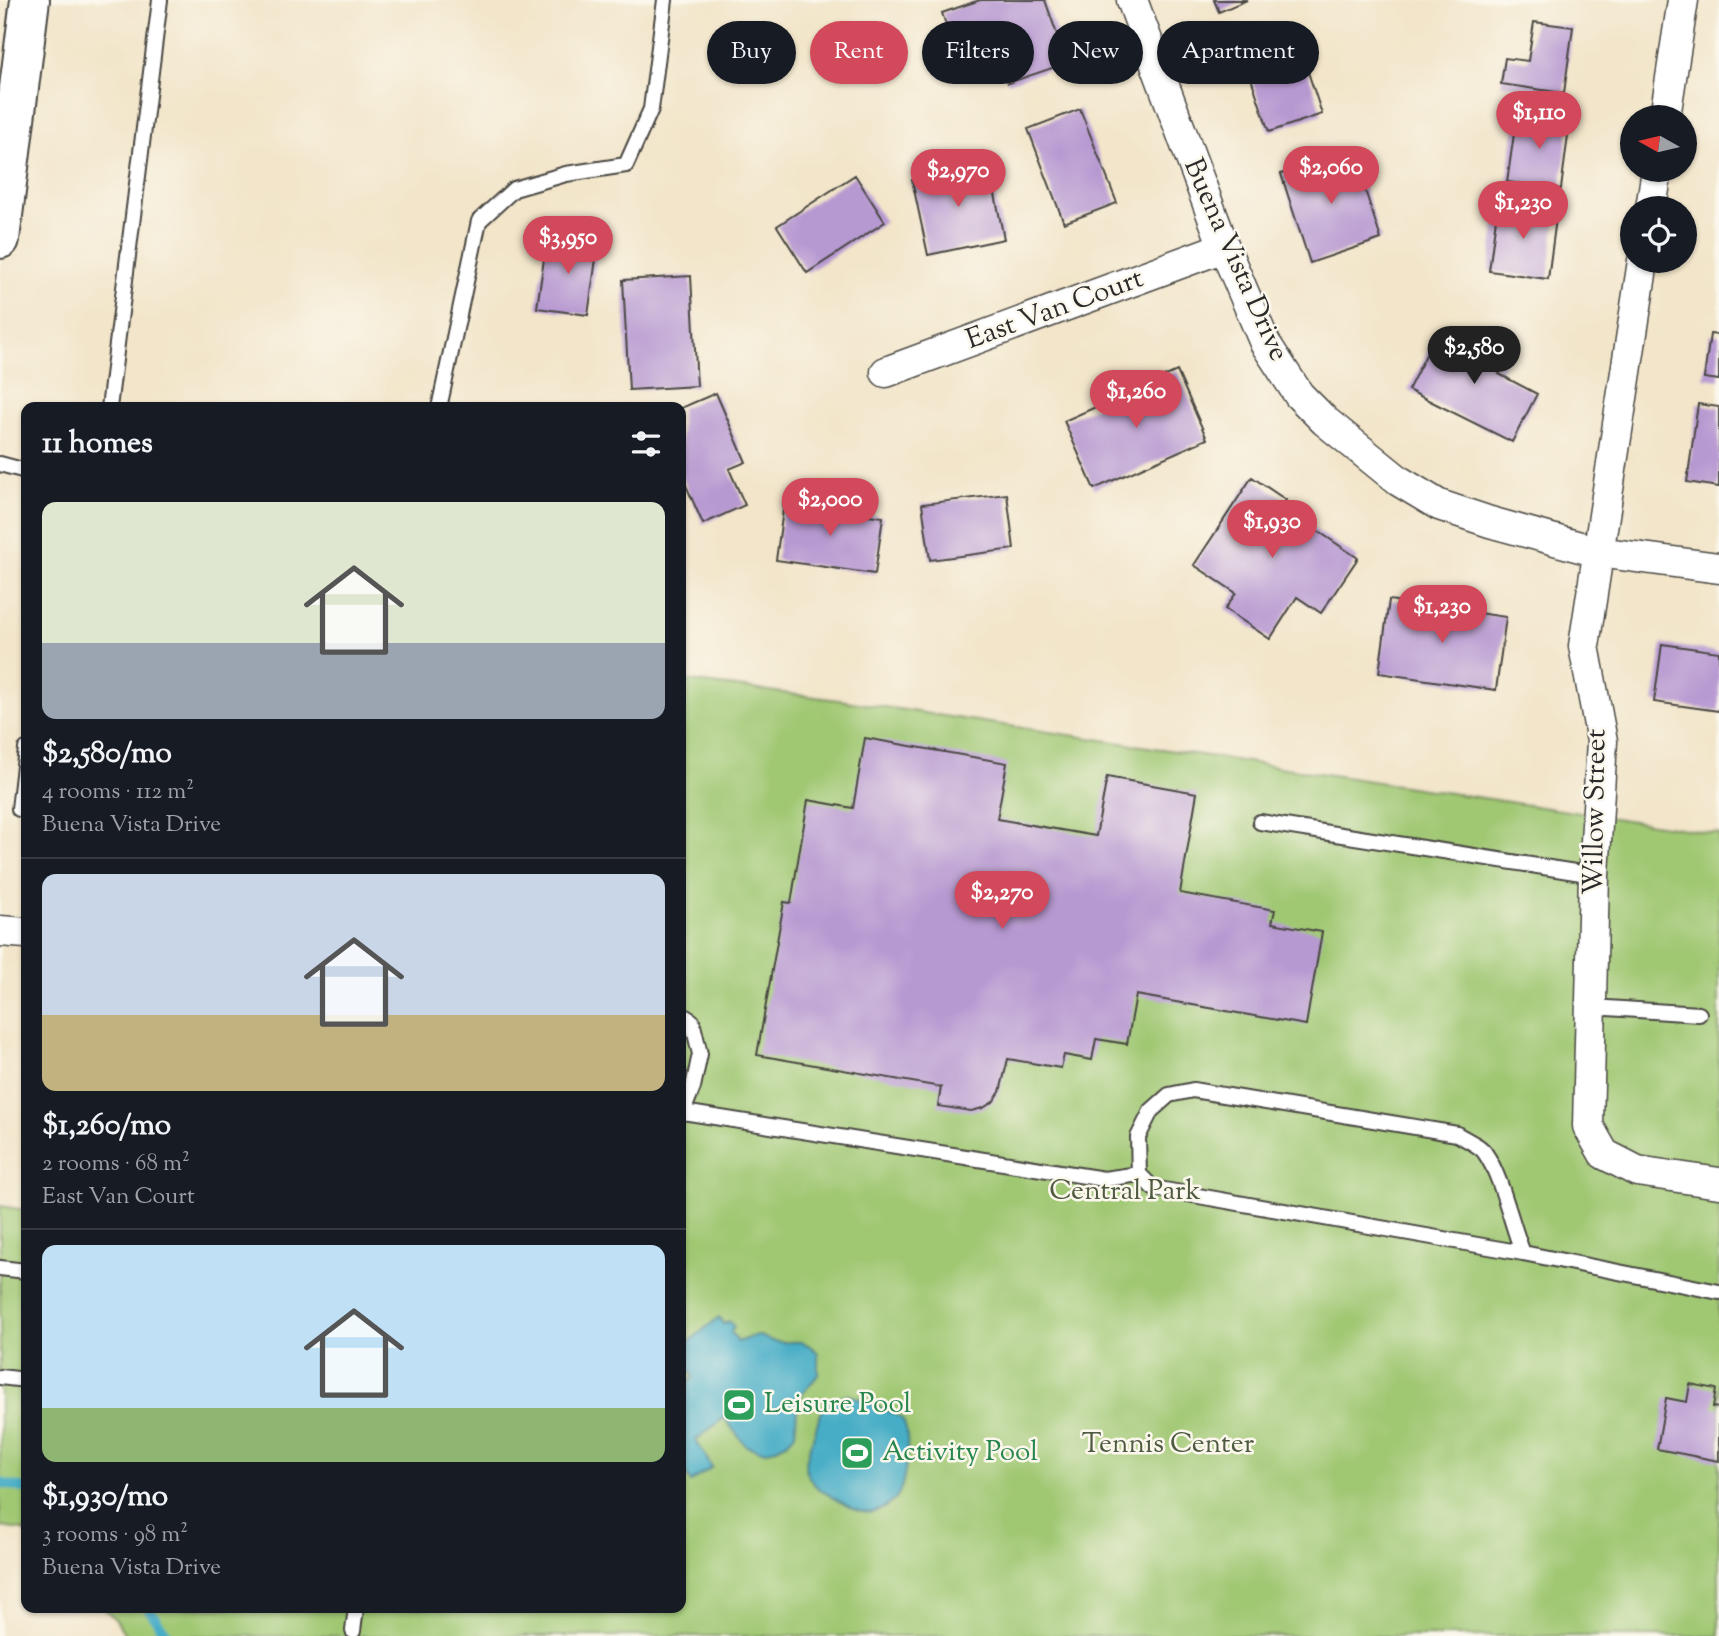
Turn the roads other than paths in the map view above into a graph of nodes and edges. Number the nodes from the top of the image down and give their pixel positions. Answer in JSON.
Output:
{"nodes":[{"id":1,"x":30,"y":0,"type":"edge"},
{"id":2,"x":160,"y":0,"type":"edge"},
{"id":3,"x":665,"y":0,"type":"edge"},
{"id":4,"x":1132,"y":0,"type":"edge"},
{"id":5,"x":1683,"y":0,"type":"edge"},
{"id":6,"x":1667,"y":105,"type":"edge"},
{"id":7,"x":0,"y":239,"type":"edge"},
{"id":8,"x":1224,"y":247,"type":"junction"},
{"id":9,"x":1641,"y":273,"type":"edge"},
{"id":10,"x":886,"y":372,"type":"dead end"},
{"id":11,"x":110,"y":402,"type":"edge"},
{"id":12,"x":440,"y":402,"type":"edge"},
{"id":13,"x":0,"y":464,"type":"edge"},
{"id":14,"x":21,"y":470,"type":"edge"},
{"id":15,"x":1598,"y":552,"type":"junction"},
{"id":16,"x":1719,"y":568,"type":"edge"},
{"id":17,"x":21,"y":792,"type":"edge"},
{"id":18,"x":21,"y":809,"type":"edge"},
{"id":19,"x":1260,"y":822,"type":"dead end"},
{"id":20,"x":1594,"y":875,"type":"junction"},
{"id":21,"x":0,"y":931,"type":"edge"},
{"id":22,"x":21,"y":933,"type":"edge"},
{"id":23,"x":1592,"y":1007,"type":"junction"},
{"id":24,"x":1699,"y":1014,"type":"dead end"},
{"id":25,"x":686,"y":1017,"type":"edge"},
{"id":26,"x":686,"y":1103,"type":"edge"},
{"id":27,"x":686,"y":1113,"type":"edge"},
{"id":28,"x":1139,"y":1174,"type":"junction"},
{"id":29,"x":1719,"y":1183,"type":"edge"},
{"id":30,"x":1523,"y":1253,"type":"junction"},
{"id":31,"x":0,"y":1268,"type":"edge"},
{"id":32,"x":21,"y":1270,"type":"edge"},
{"id":33,"x":1719,"y":1292,"type":"edge"},
{"id":34,"x":0,"y":1377,"type":"edge"},
{"id":35,"x":21,"y":1379,"type":"edge"},
{"id":36,"x":355,"y":1613,"type":"edge"},
{"id":37,"x":352,"y":1631,"type":"dead end"}],
"edges":[{"from":1,"to":7,"type":"main road"},
{"from":2,"to":11,"type":"lane"},
{"from":3,"to":12,"type":"lane"},
{"from":4,"to":8,"type":"street","name":"Buena Vista Drive"},
{"from":5,"to":6,"type":"street"},
{"from":8,"to":10,"type":"street","name":"East Van Court"},
{"from":8,"to":15,"type":"street","name":"Buena Vista Drive"},
{"from":9,"to":15,"type":"street","name":"Willow Street"},
{"from":13,"to":14,"type":"lane"},
{"from":15,"to":16,"type":"street","name":"Buena Vista Drive"},
{"from":15,"to":20,"type":"street","name":"Willow Street"},
{"from":17,"to":18,"type":"lane"},
{"from":19,"to":20,"type":"lane"},
{"from":20,"to":23,"type":"street","name":"Willow Street"},
{"from":21,"to":22,"type":"street"},
{"from":23,"to":24,"type":"lane"},
{"from":23,"to":29,"type":"street","name":"Willow Street"},
{"from":25,"to":26,"type":"lane"},
{"from":27,"to":28,"type":"lane"},
{"from":28,"to":30,"type":"lane"},
{"from":28,"to":30,"type":"lane"},
{"from":30,"to":33,"type":"lane"},
{"from":31,"to":32,"type":"lane"},
{"from":34,"to":35,"type":"lane"},
{"from":36,"to":37,"type":"lane"}]}
